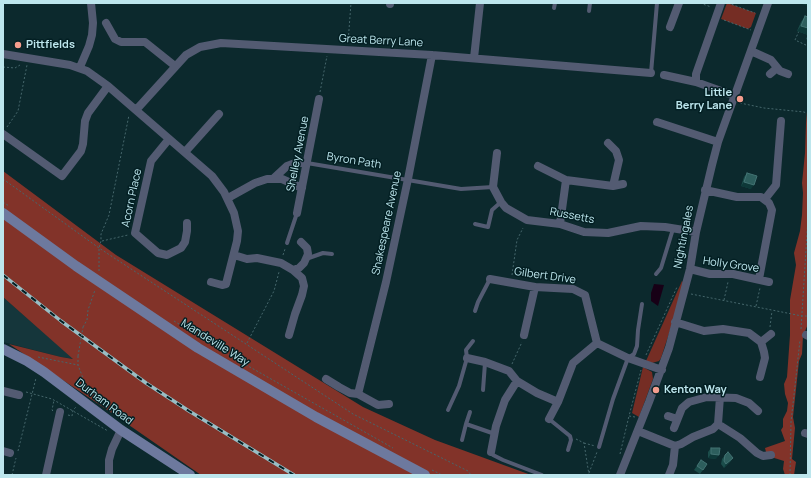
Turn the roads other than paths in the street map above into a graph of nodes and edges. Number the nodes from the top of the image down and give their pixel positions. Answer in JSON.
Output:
{"nodes":[{"id":1,"x":91,"y":3,"type":"edge"},
{"id":2,"x":480,"y":3,"type":"edge"},
{"id":3,"x":555,"y":3,"type":"edge"},
{"id":4,"x":590,"y":3,"type":"edge"},
{"id":5,"x":657,"y":3,"type":"edge"},
{"id":6,"x":679,"y":3,"type":"edge"},
{"id":7,"x":768,"y":3,"type":"edge"},
{"id":8,"x":554,"y":8,"type":"dead end"},
{"id":9,"x":718,"y":10,"type":"edge"},
{"id":10,"x":589,"y":11,"type":"dead end"},
{"id":11,"x":106,"y":23,"type":"dead end"},
{"id":12,"x":670,"y":28,"type":"dead end"},
{"id":13,"x":751,"y":52,"type":"junction"},
{"id":14,"x":3,"y":54,"type":"edge"},
{"id":15,"x":432,"y":55,"type":"junction"},
{"id":16,"x":474,"y":58,"type":"junction"},
{"id":17,"x":175,"y":66,"type":"junction"},
{"id":18,"x":80,"y":67,"type":"junction"},
{"id":19,"x":778,"y":68,"type":"junction"},
{"id":20,"x":651,"y":73,"type":"joint"},
{"id":21,"x":770,"y":74,"type":"dead end"},
{"id":22,"x":788,"y":74,"type":"dead end"},
{"id":23,"x":664,"y":75,"type":"dead end"},
{"id":24,"x":696,"y":82,"type":"junction"},
{"id":25,"x":108,"y":86,"type":"junction"},
{"id":26,"x":319,"y":98,"type":"road end"},
{"id":27,"x":734,"y":99,"type":"junction"},
{"id":28,"x":133,"y":111,"type":"junction"},
{"id":29,"x":219,"y":114,"type":"dead end"},
{"id":30,"x":781,"y":121,"type":"dead end"},
{"id":31,"x":657,"y":122,"type":"dead end"},
{"id":32,"x":5,"y":131,"type":"edge"},
{"id":33,"x":168,"y":139,"type":"junction"},
{"id":34,"x":718,"y":142,"type":"junction"},
{"id":35,"x":608,"y":143,"type":"dead end"},
{"id":36,"x":185,"y":152,"type":"junction"},
{"id":37,"x":497,"y":153,"type":"dead end"},
{"id":38,"x":307,"y":163,"type":"junction"},
{"id":39,"x":538,"y":166,"type":"dead end"},
{"id":40,"x":274,"y":178,"type":"junction"},
{"id":41,"x":408,"y":179,"type":"junction"},
{"id":42,"x":566,"y":180,"type":"junction"},
{"id":43,"x":623,"y":184,"type":"dead end"},
{"id":44,"x":613,"y":186,"type":"junction"},
{"id":45,"x":493,"y":187,"type":"junction"},
{"id":46,"x":302,"y":188,"type":"junction"},
{"id":47,"x":705,"y":190,"type":"junction"},
{"id":48,"x":228,"y":198,"type":"junction"},
{"id":49,"x":765,"y":198,"type":"junction"},
{"id":50,"x":501,"y":202,"type":"junction"},
{"id":51,"x":6,"y":210,"type":"edge"},
{"id":52,"x":297,"y":213,"type":"joint"},
{"id":53,"x":187,"y":223,"type":"dead end"},
{"id":54,"x":475,"y":224,"type":"dead end"},
{"id":55,"x":560,"y":224,"type":"junction"},
{"id":56,"x":673,"y":228,"type":"junction"},
{"id":57,"x":696,"y":232,"type":"junction"},
{"id":58,"x":301,"y":242,"type":"dead end"},
{"id":59,"x":287,"y":243,"type":"road end"},
{"id":60,"x":332,"y":254,"type":"dead end"},
{"id":61,"x":234,"y":255,"type":"junction"},
{"id":62,"x":306,"y":259,"type":"junction"},
{"id":63,"x":690,"y":269,"type":"junction"},
{"id":64,"x":293,"y":270,"type":"junction"},
{"id":65,"x":656,"y":274,"type":"dead end"},
{"id":66,"x":490,"y":279,"type":"joint"},
{"id":67,"x":211,"y":282,"type":"dead end"},
{"id":68,"x":535,"y":287,"type":"junction"},
{"id":69,"x":642,"y":304,"type":"dead end"},
{"id":70,"x":475,"y":311,"type":"dead end"},
{"id":71,"x":675,"y":322,"type":"junction"},
{"id":72,"x":289,"y":335,"type":"dead end"},
{"id":73,"x":524,"y":335,"type":"road end"},
{"id":74,"x":770,"y":335,"type":"road end"},
{"id":75,"x":473,"y":341,"type":"dead end"},
{"id":76,"x":760,"y":342,"type":"junction"},
{"id":77,"x":597,"y":343,"type":"junction"},
{"id":78,"x":3,"y":349,"type":"edge"},
{"id":79,"x":467,"y":358,"type":"junction"},
{"id":80,"x":628,"y":358,"type":"junction"},
{"id":81,"x":485,"y":362,"type":"junction"},
{"id":82,"x":662,"y":370,"type":"junction"},
{"id":83,"x":760,"y":377,"type":"dead end"},
{"id":84,"x":326,"y":379,"type":"dead end"},
{"id":85,"x":518,"y":381,"type":"junction"},
{"id":86,"x":483,"y":390,"type":"dead end"},
{"id":87,"x":3,"y":391,"type":"edge"},
{"id":88,"x":358,"y":394,"type":"junction"},
{"id":89,"x":19,"y":395,"type":"dead end"},
{"id":90,"x":720,"y":397,"type":"junction"},
{"id":91,"x":558,"y":402,"type":"junction"},
{"id":92,"x":389,"y":404,"type":"dead end"},
{"id":93,"x":448,"y":410,"type":"dead end"},
{"id":94,"x":758,"y":411,"type":"dead end"},
{"id":95,"x":60,"y":412,"type":"road end"},
{"id":96,"x":470,"y":412,"type":"dead end"},
{"id":97,"x":668,"y":416,"type":"dead end"},
{"id":98,"x":549,"y":419,"type":"joint"},
{"id":99,"x":677,"y":419,"type":"junction"},
{"id":100,"x":466,"y":424,"type":"junction"},
{"id":101,"x":718,"y":424,"type":"junction"},
{"id":102,"x":674,"y":428,"type":"dead end"},
{"id":103,"x":638,"y":431,"type":"junction"},
{"id":104,"x":119,"y":433,"type":"junction"},
{"id":105,"x":495,"y":434,"type":"junction"},
{"id":106,"x":462,"y":440,"type":"dead end"},
{"id":107,"x":675,"y":446,"type":"junction"},
{"id":108,"x":599,"y":447,"type":"road end"},
{"id":109,"x":568,"y":450,"type":"dead end"},
{"id":110,"x":491,"y":452,"type":"joint"},
{"id":111,"x":770,"y":455,"type":"dead end"},
{"id":112,"x":428,"y":472,"type":"edge"},
{"id":113,"x":46,"y":475,"type":"edge"},
{"id":114,"x":109,"y":475,"type":"edge"},
{"id":115,"x":190,"y":475,"type":"edge"},
{"id":116,"x":542,"y":475,"type":"edge"},
{"id":117,"x":620,"y":475,"type":"edge"},
{"id":118,"x":669,"y":475,"type":"edge"}],
"edges":[{"from":1,"to":18,"type":"street"},
{"from":2,"to":16,"type":"street"},
{"from":3,"to":8,"type":"lane"},
{"from":4,"to":10,"type":"lane"},
{"from":5,"to":20,"type":"lane"},
{"from":6,"to":12,"type":"street"},
{"from":7,"to":13,"type":"street","name":"Nightingales"},
{"from":9,"to":24,"type":"street"},
{"from":11,"to":17,"type":"street"},
{"from":13,"to":19,"type":"street"},
{"from":13,"to":27,"type":"street","name":"Nightingales"},
{"from":14,"to":18,"type":"street"},
{"from":15,"to":16,"type":"street","name":"Great Berry Lane"},
{"from":15,"to":17,"type":"street","name":"Great Berry Lane"},
{"from":15,"to":41,"type":"street","name":"Shakespeare Avenue"},
{"from":16,"to":20,"type":"street","name":"Great Berry Lane"},
{"from":17,"to":28,"type":"street","name":"Great Berry Lane"},
{"from":18,"to":25,"type":"street"},
{"from":19,"to":21,"type":"street"},
{"from":19,"to":22,"type":"street"},
{"from":23,"to":24,"type":"street"},
{"from":24,"to":27,"type":"street"},
{"from":25,"to":28,"type":"street"},
{"from":25,"to":32,"type":"street"},
{"from":26,"to":38,"type":"street","name":"Shelley Avenue"},
{"from":27,"to":34,"type":"street","name":"Nightingales"},
{"from":28,"to":33,"type":"street"},
{"from":29,"to":36,"type":"street"},
{"from":30,"to":49,"type":"street"},
{"from":31,"to":34,"type":"street"},
{"from":33,"to":36,"type":"street"},
{"from":33,"to":53,"type":"street","name":"Acorn Place"},
{"from":34,"to":47,"type":"street","name":"Nightingales"},
{"from":35,"to":44,"type":"street"},
{"from":36,"to":48,"type":"street"},
{"from":37,"to":45,"type":"street"},
{"from":38,"to":40,"type":"street"},
{"from":38,"to":41,"type":"lane","name":"Byron Path"},
{"from":38,"to":46,"type":"street","name":"Shelley Avenue"},
{"from":39,"to":42,"type":"street"},
{"from":40,"to":46,"type":"street"},
{"from":40,"to":48,"type":"street"},
{"from":41,"to":45,"type":"lane","name":"Byron Path"},
{"from":41,"to":88,"type":"street","name":"Shakespeare Avenue"},
{"from":42,"to":44,"type":"street"},
{"from":42,"to":55,"type":"street"},
{"from":43,"to":44,"type":"street"},
{"from":45,"to":50,"type":"street","name":"Russetts"},
{"from":46,"to":52,"type":"street","name":"Shelley Avenue"},
{"from":47,"to":49,"type":"street"},
{"from":47,"to":57,"type":"street","name":"Nightingales"},
{"from":48,"to":61,"type":"street"},
{"from":49,"to":63,"type":"street","name":"Holly Grove"},
{"from":50,"to":54,"type":"lane"},
{"from":50,"to":55,"type":"street","name":"Russetts"},
{"from":51,"to":112,"type":"main road","name":"Mandeville Way"},
{"from":52,"to":59,"type":"lane"},
{"from":55,"to":56,"type":"street","name":"Russetts"},
{"from":56,"to":57,"type":"street","name":"Russetts"},
{"from":56,"to":65,"type":"lane"},
{"from":57,"to":63,"type":"street","name":"Nightingales"},
{"from":58,"to":62,"type":"street"},
{"from":60,"to":62,"type":"lane"},
{"from":61,"to":64,"type":"street"},
{"from":61,"to":67,"type":"street"},
{"from":62,"to":64,"type":"street"},
{"from":63,"to":71,"type":"street","name":"Nightingales"},
{"from":64,"to":72,"type":"street"},
{"from":66,"to":68,"type":"street","name":"Gilbert Drive"},
{"from":66,"to":70,"type":"lane"},
{"from":68,"to":73,"type":"street"},
{"from":68,"to":77,"type":"street","name":"Gilbert Drive"},
{"from":69,"to":80,"type":"lane"},
{"from":71,"to":76,"type":"street"},
{"from":71,"to":82,"type":"street","name":"Nightingales"},
{"from":74,"to":76,"type":"street"},
{"from":75,"to":79,"type":"lane"},
{"from":76,"to":83,"type":"street"},
{"from":77,"to":80,"type":"street"},
{"from":77,"to":91,"type":"street"},
{"from":78,"to":104,"type":"main road","name":"Durham Road"},
{"from":79,"to":81,"type":"street"},
{"from":79,"to":93,"type":"lane"},
{"from":80,"to":82,"type":"street"},
{"from":80,"to":108,"type":"lane"},
{"from":81,"to":85,"type":"street"},
{"from":81,"to":86,"type":"lane"},
{"from":82,"to":103,"type":"street","name":"Nightingales"},
{"from":84,"to":88,"type":"street"},
{"from":85,"to":91,"type":"street"},
{"from":85,"to":105,"type":"street"},
{"from":87,"to":89,"type":"street"},
{"from":88,"to":92,"type":"street"},
{"from":90,"to":94,"type":"street"},
{"from":90,"to":99,"type":"street"},
{"from":90,"to":101,"type":"street"},
{"from":91,"to":98,"type":"street"},
{"from":95,"to":113,"type":"street"},
{"from":96,"to":100,"type":"lane"},
{"from":97,"to":99,"type":"street"},
{"from":98,"to":109,"type":"lane"},
{"from":99,"to":102,"type":"street"},
{"from":100,"to":105,"type":"lane"},
{"from":100,"to":106,"type":"lane"},
{"from":101,"to":107,"type":"street"},
{"from":101,"to":111,"type":"street"},
{"from":103,"to":107,"type":"street"},
{"from":103,"to":117,"type":"street","name":"Nightingales"},
{"from":104,"to":114,"type":"street"},
{"from":104,"to":115,"type":"main road","name":"Durham Road"},
{"from":105,"to":110,"type":"street"},
{"from":107,"to":118,"type":"street"},
{"from":110,"to":116,"type":"lane"}]}
